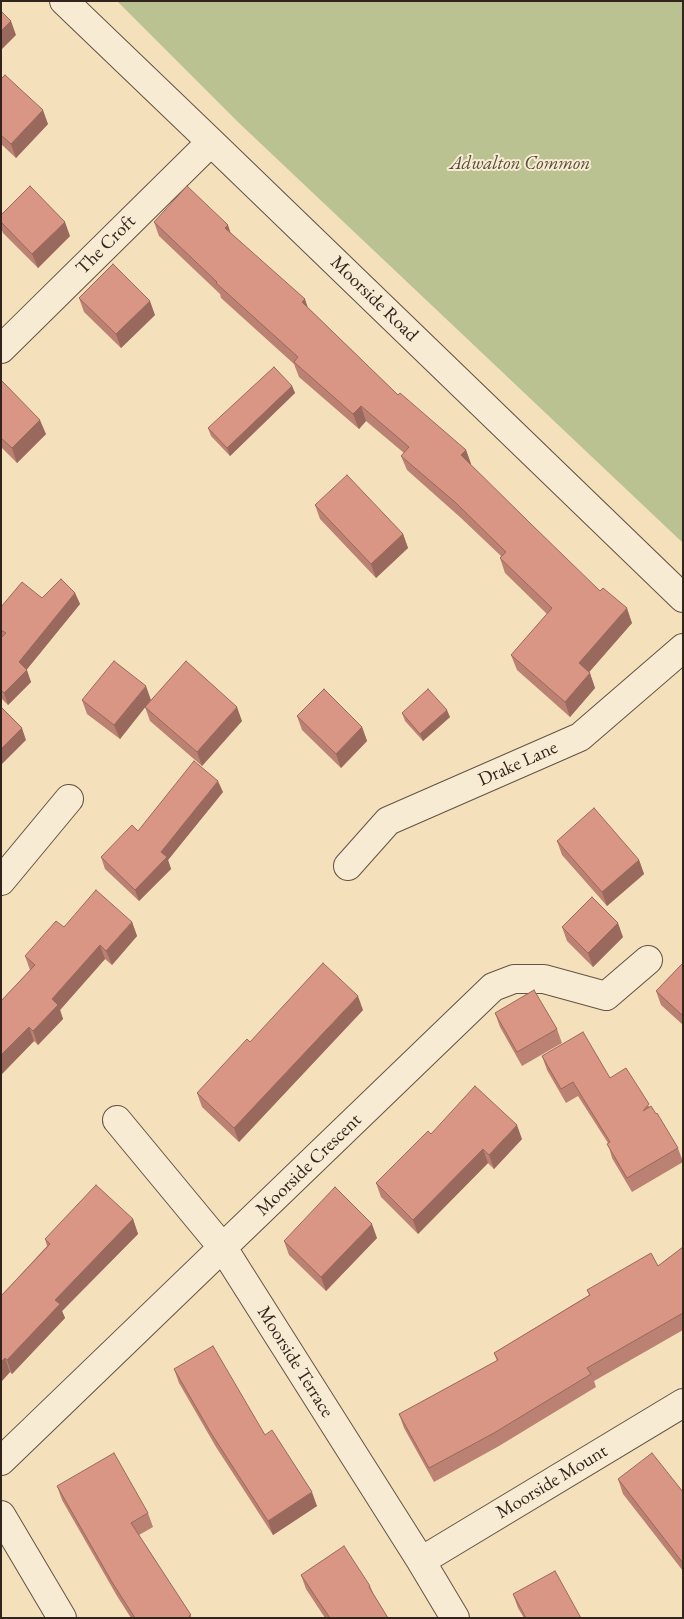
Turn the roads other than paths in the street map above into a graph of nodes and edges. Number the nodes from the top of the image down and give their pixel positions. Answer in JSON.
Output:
{"nodes":[{"id":1,"x":64,"y":1,"type":"edge"},
{"id":2,"x":212,"y":142,"type":"junction"},
{"id":3,"x":1,"y":349,"type":"edge"},
{"id":4,"x":683,"y":598,"type":"edge"},
{"id":5,"x":683,"y":648,"type":"edge"},
{"id":6,"x":69,"y":799,"type":"dead end"},
{"id":7,"x":348,"y":866,"type":"dead end"},
{"id":8,"x":1,"y":881,"type":"edge"},
{"id":9,"x":648,"y":960,"type":"dead end"},
{"id":10,"x":118,"y":1120,"type":"dead end"},
{"id":11,"x":223,"y":1248,"type":"junction"},
{"id":12,"x":682,"y":1404,"type":"edge"},
{"id":13,"x":1,"y":1462,"type":"edge"},
{"id":14,"x":1,"y":1515,"type":"edge"},
{"id":15,"x":421,"y":1560,"type":"junction"},
{"id":16,"x":62,"y":1618,"type":"edge"},
{"id":17,"x":455,"y":1618,"type":"edge"}],
"edges":[{"from":1,"to":2,"type":"street","name":"Moorside Road"},
{"from":2,"to":3,"type":"street","name":"The Croft"},
{"from":2,"to":4,"type":"street","name":"Moorside Road"},
{"from":5,"to":7,"type":"street","name":"Drake Lane"},
{"from":6,"to":8,"type":"street"},
{"from":9,"to":11,"type":"street","name":"Moorside Crescent"},
{"from":10,"to":11,"type":"street","name":"Moorside Terrace"},
{"from":11,"to":13,"type":"street","name":"Moorside Crescent"},
{"from":11,"to":15,"type":"street","name":"Moorside Terrace"},
{"from":12,"to":15,"type":"street","name":"Moorside Mount"},
{"from":14,"to":16,"type":"street"},
{"from":15,"to":17,"type":"street","name":"Moorside Terrace"}]}
